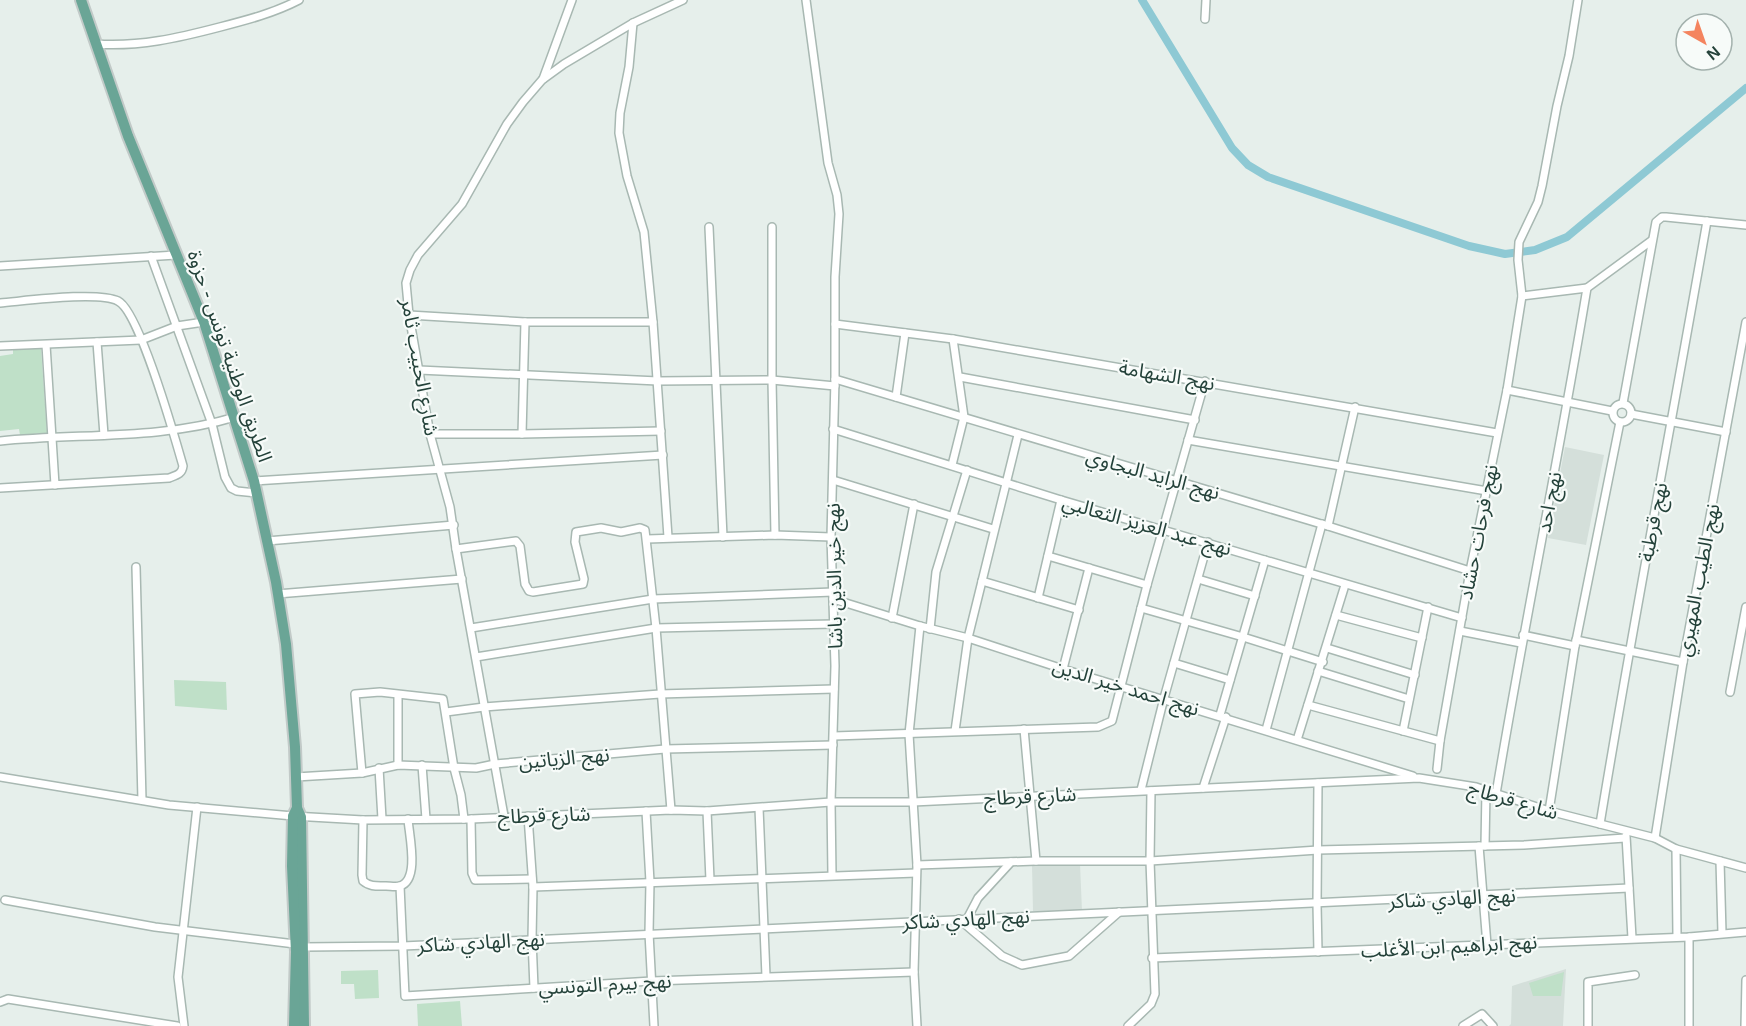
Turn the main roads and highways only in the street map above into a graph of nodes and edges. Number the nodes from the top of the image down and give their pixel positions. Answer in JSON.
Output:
{"nodes":[{"id":1,"x":81,"y":0,"type":"edge"},
{"id":2,"x":300,"y":945,"type":"junction"},
{"id":3,"x":294,"y":1026,"type":"edge"},
{"id":4,"x":304,"y":1026,"type":"edge"}],
"edges":[{"from":1,"to":2,"type":"main road","name":"الطريق الوطنية تونس - حزوة"},
{"from":2,"to":3,"type":"main road","name":"الطريق الوطنية تونس - حزوة"},
{"from":2,"to":4,"type":"main road","name":"الطريق الوطنية تونس - حزوة"}]}
